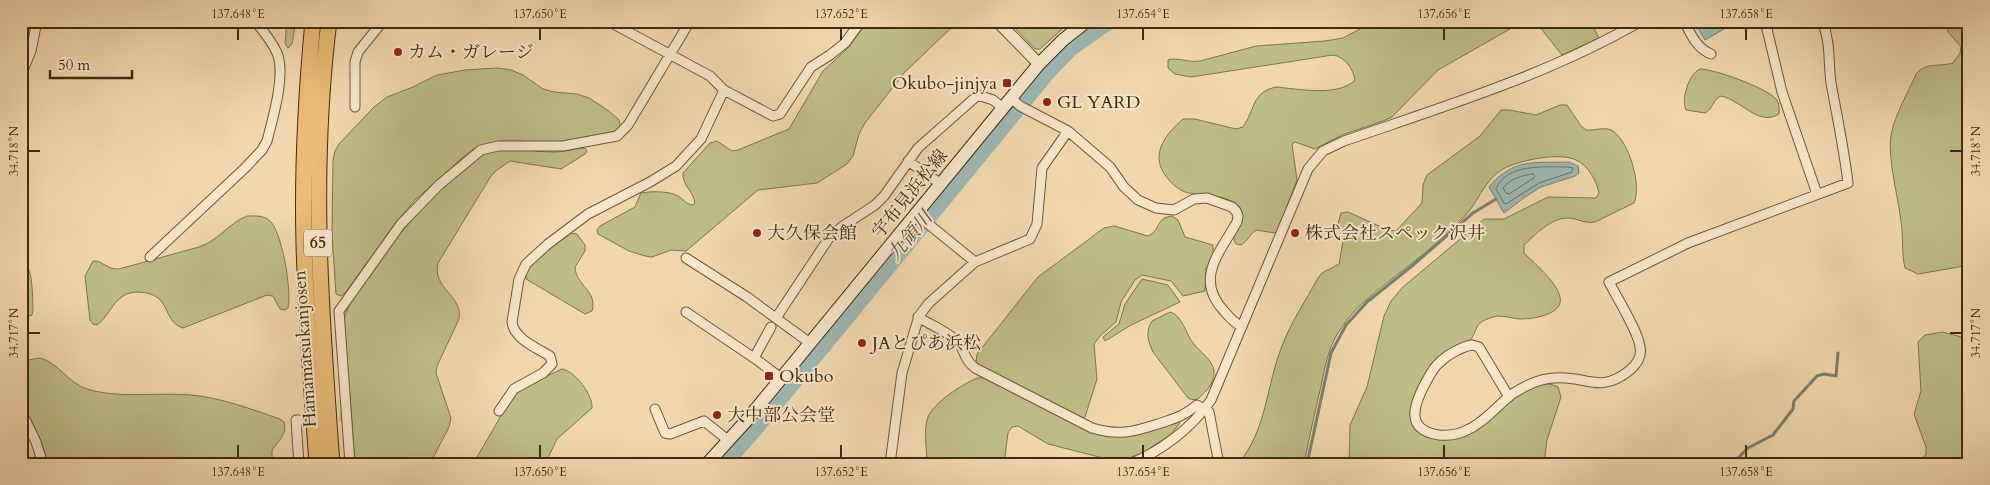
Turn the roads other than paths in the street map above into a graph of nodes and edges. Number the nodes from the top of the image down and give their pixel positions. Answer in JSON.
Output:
{"nodes":[{"id":1,"x":37,"y":21,"type":"edge"},
{"id":2,"x":255,"y":21,"type":"edge"},
{"id":3,"x":313,"y":21,"type":"edge"},
{"id":4,"x":329,"y":21,"type":"edge"},
{"id":5,"x":383,"y":21,"type":"edge"},
{"id":6,"x":608,"y":21,"type":"edge"},
{"id":7,"x":690,"y":21,"type":"edge"},
{"id":8,"x":861,"y":21,"type":"edge"},
{"id":9,"x":997,"y":21,"type":"edge"},
{"id":10,"x":1088,"y":21,"type":"edge"},
{"id":11,"x":1641,"y":21,"type":"edge"},
{"id":12,"x":1684,"y":21,"type":"edge"},
{"id":13,"x":1765,"y":21,"type":"edge"},
{"id":14,"x":1822,"y":21,"type":"edge"},
{"id":15,"x":670,"y":54,"type":"junction"},
{"id":16,"x":1711,"y":54,"type":"dead end"},
{"id":17,"x":1039,"y":64,"type":"junction"},
{"id":18,"x":21,"y":75,"type":"edge"},
{"id":19,"x":724,"y":90,"type":"junction"},
{"id":20,"x":1012,"y":104,"type":"junction"},
{"id":21,"x":355,"y":108,"type":"dead end"},
{"id":22,"x":1068,"y":131,"type":"junction"},
{"id":23,"x":908,"y":161,"type":"junction"},
{"id":24,"x":941,"y":184,"type":"junction"},
{"id":25,"x":1816,"y":194,"type":"junction"},
{"id":26,"x":921,"y":218,"type":"junction"},
{"id":27,"x":150,"y":257,"type":"dead end"},
{"id":28,"x":686,"y":258,"type":"dead end"},
{"id":29,"x":975,"y":262,"type":"junction"},
{"id":30,"x":686,"y":312,"type":"dead end"},
{"id":31,"x":918,"y":317,"type":"junction"},
{"id":32,"x":776,"y":318,"type":"junction"},
{"id":33,"x":1241,"y":326,"type":"junction"},
{"id":34,"x":771,"y":327,"type":"dead end"},
{"id":35,"x":810,"y":343,"type":"junction"},
{"id":36,"x":754,"y":358,"type":"junction"},
{"id":37,"x":781,"y":378,"type":"junction"},
{"id":38,"x":1509,"y":397,"type":"junction"},
{"id":39,"x":1205,"y":408,"type":"junction"},
{"id":40,"x":655,"y":409,"type":"dead end"},
{"id":41,"x":21,"y":411,"type":"edge"},
{"id":42,"x":499,"y":411,"type":"dead end"},
{"id":43,"x":299,"y":420,"type":"dead end"},
{"id":44,"x":729,"y":441,"type":"junction"},
{"id":45,"x":1141,"y":462,"type":"edge"},
{"id":46,"x":43,"y":464,"type":"edge"},
{"id":47,"x":299,"y":464,"type":"edge"},
{"id":48,"x":317,"y":464,"type":"edge"},
{"id":49,"x":332,"y":464,"type":"edge"},
{"id":50,"x":350,"y":464,"type":"edge"},
{"id":51,"x":707,"y":464,"type":"edge"},
{"id":52,"x":890,"y":464,"type":"edge"},
{"id":53,"x":1130,"y":464,"type":"edge"},
{"id":54,"x":1219,"y":464,"type":"edge"}],
"edges":[{"from":1,"to":18,"type":"street"},
{"from":2,"to":27,"type":"street"},
{"from":3,"to":48,"type":"main road","name":"Hamamatsukanjosen","number":"65"},
{"from":4,"to":49,"type":"main road","name":"Hamamatsukanjosen","number":"65"},
{"from":5,"to":21,"type":"street"},
{"from":6,"to":15,"type":"street"},
{"from":7,"to":15,"type":"street"},
{"from":8,"to":19,"type":"street"},
{"from":9,"to":17,"type":"street"},
{"from":10,"to":17,"type":"main road","name":"宇布見浜松線"},
{"from":11,"to":33,"type":"street"},
{"from":12,"to":16,"type":"street"},
{"from":13,"to":25,"type":"street"},
{"from":14,"to":25,"type":"street"},
{"from":15,"to":19,"type":"street"},
{"from":15,"to":50,"type":"street"},
{"from":17,"to":20,"type":"main road","name":"宇布見浜松線"},
{"from":19,"to":42,"type":"street"},
{"from":20,"to":22,"type":"street"},
{"from":20,"to":23,"type":"street"},
{"from":20,"to":24,"type":"main road","name":"宇布見浜松線"},
{"from":22,"to":29,"type":"street"},
{"from":22,"to":33,"type":"street"},
{"from":23,"to":24,"type":"street"},
{"from":23,"to":32,"type":"street"},
{"from":24,"to":26,"type":"main road","name":"宇布見浜松線"},
{"from":25,"to":38,"type":"street"},
{"from":26,"to":29,"type":"street"},
{"from":26,"to":35,"type":"main road","name":"宇布見浜松線"},
{"from":28,"to":32,"type":"street"},
{"from":29,"to":31,"type":"street"},
{"from":30,"to":36,"type":"street"},
{"from":31,"to":39,"type":"street"},
{"from":31,"to":52,"type":"street"},
{"from":32,"to":35,"type":"street"},
{"from":33,"to":39,"type":"street"},
{"from":34,"to":36,"type":"street"},
{"from":35,"to":37,"type":"main road","name":"宇布見浜松線"},
{"from":36,"to":37,"type":"street"},
{"from":37,"to":44,"type":"main road","name":"宇布見浜松線"},
{"from":38,"to":38,"type":"street"},
{"from":39,"to":45,"type":"street"},
{"from":39,"to":54,"type":"street"},
{"from":40,"to":44,"type":"street"},
{"from":41,"to":46,"type":"street"},
{"from":43,"to":47,"type":"street"},
{"from":44,"to":51,"type":"main road","name":"宇布見浜松線"},
{"from":45,"to":53,"type":"street"}]}
